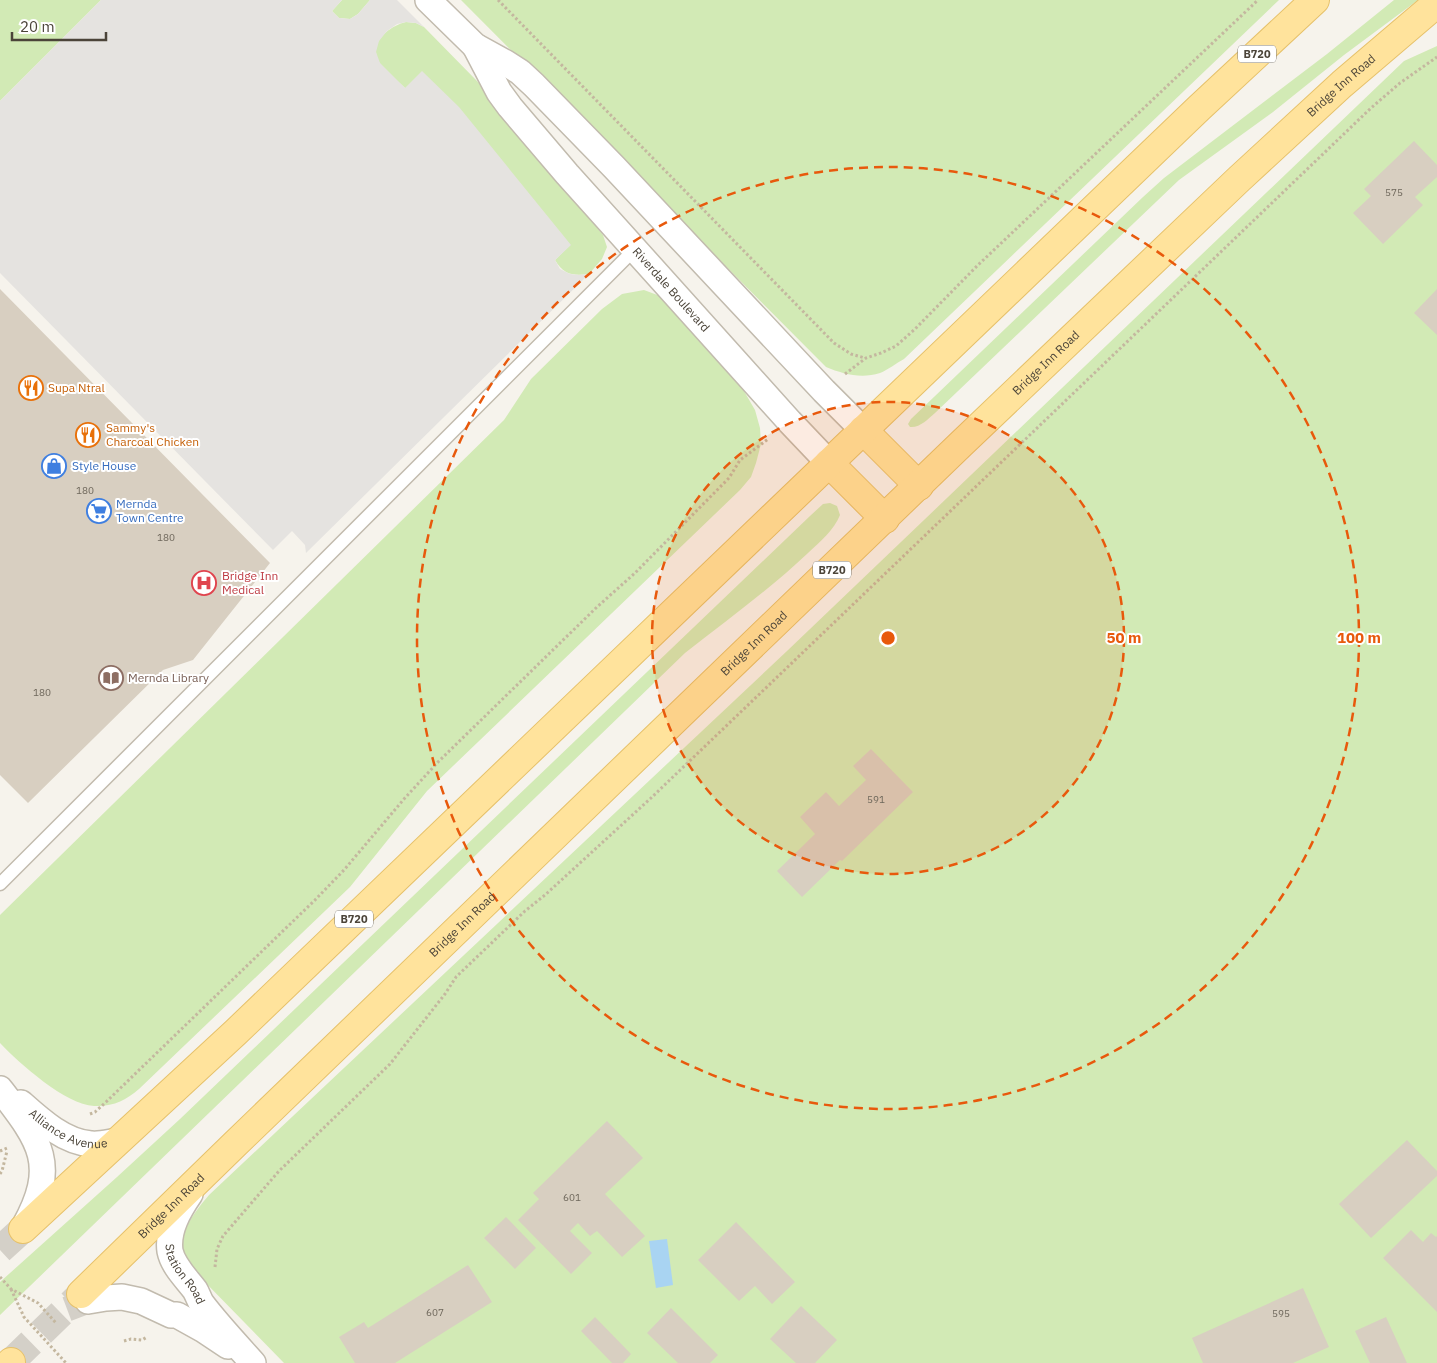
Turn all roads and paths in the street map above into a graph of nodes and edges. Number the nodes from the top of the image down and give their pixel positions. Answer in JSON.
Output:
{"nodes":[{"id":1,"x":428,"y":0,"type":"edge"},
{"id":2,"x":498,"y":0,"type":"edge"},
{"id":3,"x":1258,"y":0,"type":"edge"},
{"id":4,"x":1315,"y":0,"type":"edge"},
{"id":5,"x":1437,"y":3,"type":"edge"},
{"id":6,"x":475,"y":46,"type":"junction"},
{"id":7,"x":1437,"y":57,"type":"edge"},
{"id":8,"x":663,"y":221,"type":"junction"},
{"id":9,"x":635,"y":249,"type":"junction"},
{"id":10,"x":866,"y":358,"type":"junction"},
{"id":11,"x":824,"y":391,"type":"junction"},
{"id":12,"x":790,"y":422,"type":"junction"},
{"id":13,"x":863,"y":430,"type":"junction"},
{"id":14,"x":829,"y":462,"type":"junction"},
{"id":15,"x":919,"y":486,"type":"junction"},
{"id":16,"x":885,"y":519,"type":"junction"},
{"id":17,"x":0,"y":884,"type":"edge"},
{"id":18,"x":0,"y":1085,"type":"edge"},
{"id":19,"x":0,"y":1090,"type":"edge"},
{"id":20,"x":85,"y":1116,"type":"dead end"},
{"id":21,"x":118,"y":1141,"type":"junction"},
{"id":22,"x":0,"y":1150,"type":"edge"},
{"id":23,"x":0,"y":1174,"type":"edge"},
{"id":24,"x":205,"y":1174,"type":"junction"},
{"id":25,"x":22,"y":1229,"type":"joint"},
{"id":26,"x":0,"y":1277,"type":"edge"},
{"id":27,"x":11,"y":1289,"type":"junction"},
{"id":28,"x":196,"y":1292,"type":"junction"},
{"id":29,"x":85,"y":1298,"type":"joint"},
{"id":30,"x":171,"y":1315,"type":"junction"},
{"id":31,"x":56,"y":1323,"type":"dead end"},
{"id":32,"x":124,"y":1341,"type":"dead end"},
{"id":33,"x":66,"y":1363,"type":"edge"},
{"id":34,"x":253,"y":1363,"type":"edge"}],
"edges":[{"from":1,"to":6,"type":"street","name":"Riverdale Boulevard"},
{"from":2,"to":10,"type":"path"},
{"from":3,"to":10,"type":"path"},
{"from":4,"to":13,"type":"main road","number":"B720"},
{"from":5,"to":15,"type":"main road","name":"Bridge Inn Road","number":"B720"},
{"from":6,"to":8,"type":"street","name":"Riverdale Boulevard"},
{"from":6,"to":9,"type":"street","name":"Riverdale Boulevard"},
{"from":7,"to":28,"type":"path"},
{"from":8,"to":9,"type":"street"},
{"from":8,"to":11,"type":"street","name":"Riverdale Boulevard"},
{"from":9,"to":12,"type":"street","name":"Riverdale Boulevard"},
{"from":9,"to":17,"type":"lane"},
{"from":10,"to":11,"type":"path"},
{"from":11,"to":13,"type":"street","name":"Riverdale Boulevard"},
{"from":12,"to":14,"type":"street","name":"Riverdale Boulevard"},
{"from":12,"to":20,"type":"path"},
{"from":13,"to":14,"type":"main road","number":"B720"},
{"from":13,"to":15,"type":"main road","name":"Riverdale Boulevard"},
{"from":14,"to":16,"type":"main road","name":"Riverdale Boulevard"},
{"from":14,"to":21,"type":"main road","number":"B720"},
{"from":15,"to":16,"type":"main road","name":"Bridge Inn Road","number":"B720"},
{"from":16,"to":24,"type":"main road","name":"Bridge Inn Road","number":"B720"},
{"from":18,"to":21,"type":"street","name":"Alliance Avenue"},
{"from":19,"to":25,"type":"street","name":"Alliance Avenue"},
{"from":21,"to":25,"type":"main road","number":"B720"},
{"from":22,"to":23,"type":"path"},
{"from":24,"to":28,"type":"street","name":"Station Road"},
{"from":24,"to":29,"type":"main road","name":"Bridge Inn Road","number":"B720"},
{"from":26,"to":27,"type":"path","bridge":true},
{"from":27,"to":31,"type":"path","bridge":true},
{"from":27,"to":33,"type":"path","bridge":true},
{"from":28,"to":34,"type":"street","name":"Station Road"},
{"from":29,"to":30,"type":"street","name":"Station Road"},
{"from":30,"to":32,"type":"path"},
{"from":30,"to":34,"type":"street","name":"Station Road"}]}
